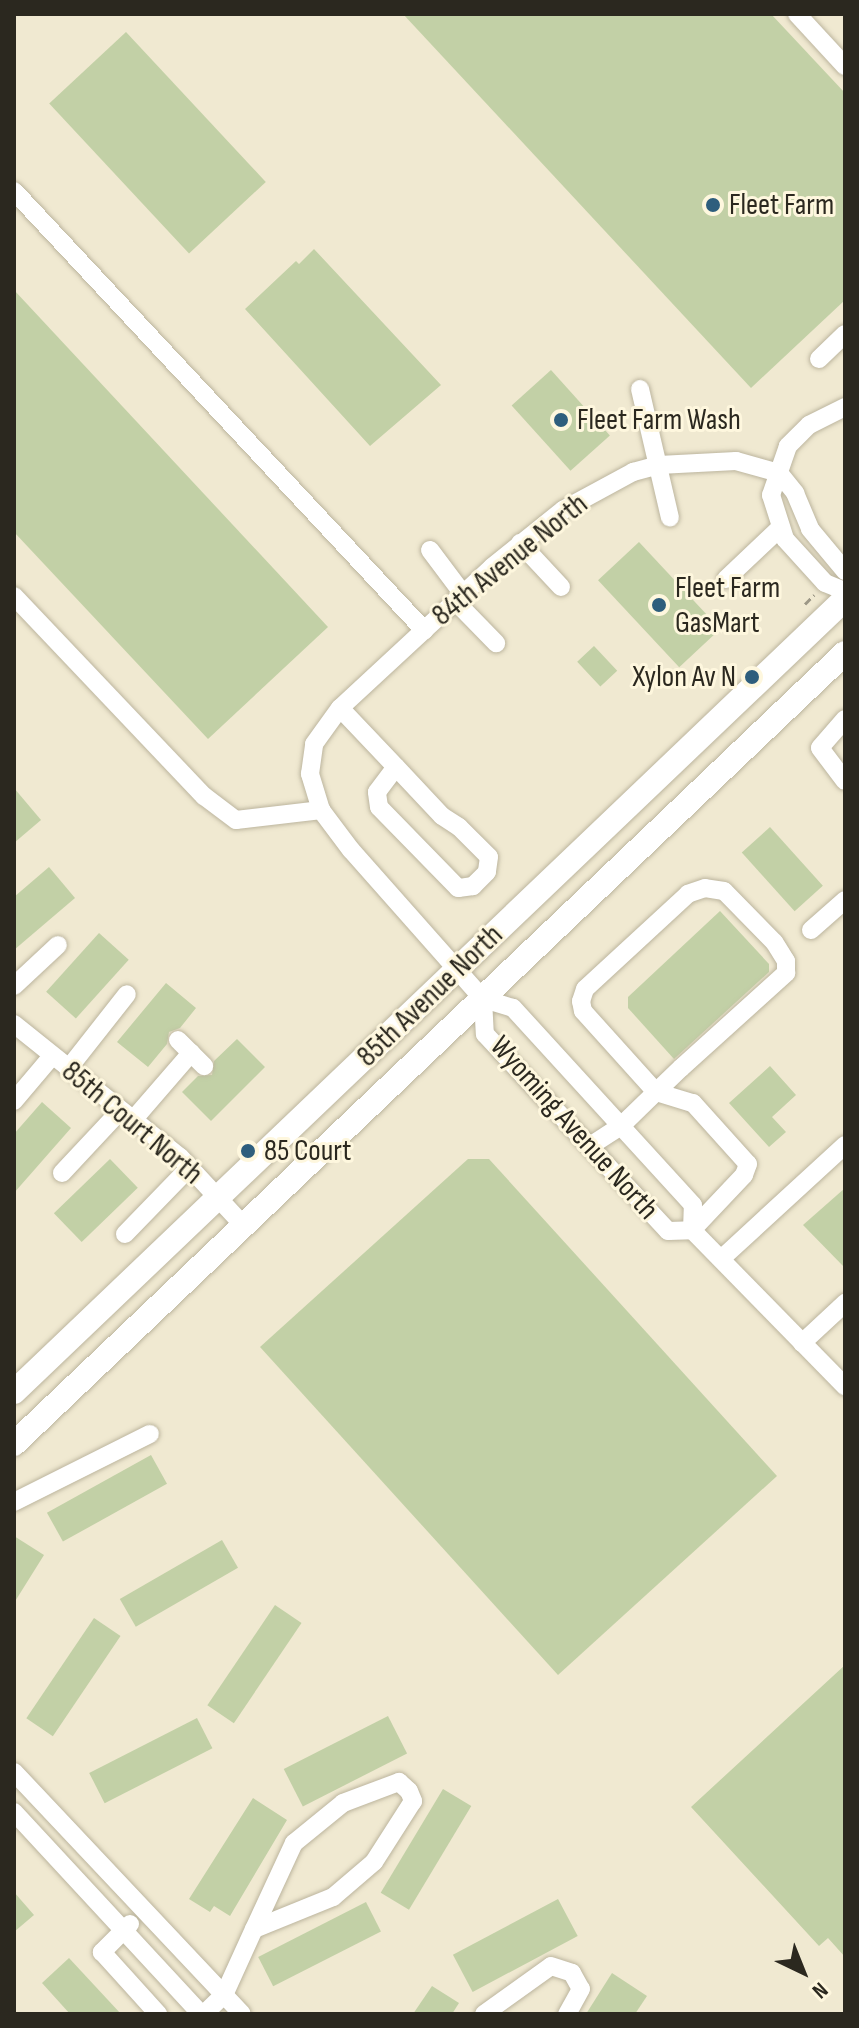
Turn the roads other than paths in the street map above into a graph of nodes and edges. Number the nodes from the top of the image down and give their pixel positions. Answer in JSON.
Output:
{"nodes":[{"id":1,"x":797,"y":14,"type":"edge"},
{"id":2,"x":845,"y":66,"type":"edge"},
{"id":3,"x":14,"y":191,"type":"edge"},
{"id":4,"x":845,"y":334,"type":"edge"},
{"id":5,"x":819,"y":359,"type":"dead end"},
{"id":6,"x":640,"y":389,"type":"dead end"},
{"id":7,"x":845,"y":407,"type":"edge"},
{"id":8,"x":659,"y":465,"type":"junction"},
{"id":9,"x":779,"y":473,"type":"junction"},
{"id":10,"x":670,"y":518,"type":"dead end"},
{"id":11,"x":780,"y":528,"type":"junction"},
{"id":12,"x":520,"y":543,"type":"junction"},
{"id":13,"x":430,"y":550,"type":"dead end"},
{"id":14,"x":845,"y":571,"type":"edge"},
{"id":15,"x":726,"y":579,"type":"dead end"},
{"id":16,"x":561,"y":587,"type":"dead end"},
{"id":17,"x":845,"y":591,"type":"edge"},
{"id":18,"x":14,"y":596,"type":"edge"},
{"id":19,"x":459,"y":598,"type":"junction"},
{"id":20,"x":845,"y":599,"type":"edge"},
{"id":21,"x":424,"y":630,"type":"junction"},
{"id":22,"x":496,"y":643,"type":"dead end"},
{"id":23,"x":845,"y":653,"type":"edge"},
{"id":24,"x":340,"y":708,"type":"junction"},
{"id":25,"x":845,"y":719,"type":"edge"},
{"id":26,"x":396,"y":767,"type":"junction"},
{"id":27,"x":310,"y":774,"type":"joint"},
{"id":28,"x":845,"y":781,"type":"edge"},
{"id":29,"x":321,"y":810,"type":"junction"},
{"id":30,"x":845,"y":900,"type":"edge"},
{"id":31,"x":811,"y":930,"type":"dead end"},
{"id":32,"x":58,"y":945,"type":"dead end"},
{"id":33,"x":459,"y":969,"type":"junction"},
{"id":34,"x":14,"y":986,"type":"edge"},
{"id":35,"x":127,"y":994,"type":"dead end"},
{"id":36,"x":483,"y":999,"type":"junction"},
{"id":37,"x":14,"y":1024,"type":"edge"},
{"id":38,"x":191,"y":1053,"type":"dead end"},
{"id":39,"x":52,"y":1056,"type":"junction"},
{"id":40,"x":68,"y":1069,"type":"junction"},
{"id":41,"x":656,"y":1092,"type":"junction"},
{"id":42,"x":14,"y":1101,"type":"edge"},
{"id":43,"x":126,"y":1115,"type":"junction"},
{"id":44,"x":621,"y":1126,"type":"junction"},
{"id":45,"x":845,"y":1145,"type":"edge"},
{"id":46,"x":590,"y":1146,"type":"junction"},
{"id":47,"x":190,"y":1167,"type":"junction"},
{"id":48,"x":62,"y":1173,"type":"dead end"},
{"id":49,"x":219,"y":1198,"type":"junction"},
{"id":50,"x":245,"y":1227,"type":"junction"},
{"id":51,"x":692,"y":1230,"type":"junction"},
{"id":52,"x":125,"y":1234,"type":"dead end"},
{"id":53,"x":721,"y":1259,"type":"junction"},
{"id":54,"x":845,"y":1303,"type":"edge"},
{"id":55,"x":802,"y":1343,"type":"junction"},
{"id":56,"x":842,"y":1377,"type":"edge"},
{"id":57,"x":14,"y":1392,"type":"edge"},
{"id":58,"x":150,"y":1434,"type":"dead end"},
{"id":59,"x":14,"y":1444,"type":"edge"},
{"id":60,"x":14,"y":1502,"type":"edge"},
{"id":61,"x":14,"y":1772,"type":"edge"},
{"id":62,"x":14,"y":1812,"type":"edge"},
{"id":63,"x":144,"y":1911,"type":"junction"},
{"id":64,"x":254,"y":1929,"type":"junction"},
{"id":65,"x":123,"y":1930,"type":"junction"},
{"id":66,"x":224,"y":1995,"type":"junction"},
{"id":67,"x":158,"y":2014,"type":"edge"},
{"id":68,"x":202,"y":2014,"type":"edge"},
{"id":69,"x":242,"y":2014,"type":"edge"},
{"id":70,"x":484,"y":2014,"type":"edge"},
{"id":71,"x":567,"y":2014,"type":"edge"}],
"edges":[{"from":1,"to":2,"type":"street"},
{"from":3,"to":21,"type":"street"},
{"from":4,"to":5,"type":"street"},
{"from":6,"to":8,"type":"street"},
{"from":7,"to":9,"type":"street"},
{"from":8,"to":9,"type":"street","name":"84th Avenue North"},
{"from":8,"to":10,"type":"street"},
{"from":8,"to":12,"type":"street","name":"84th Avenue North"},
{"from":9,"to":11,"type":"street"},
{"from":9,"to":14,"type":"street"},
{"from":11,"to":15,"type":"street"},
{"from":11,"to":17,"type":"street"},
{"from":12,"to":16,"type":"street"},
{"from":12,"to":19,"type":"street","name":"84th Avenue North"},
{"from":13,"to":19,"type":"street"},
{"from":18,"to":29,"type":"street"},
{"from":19,"to":21,"type":"street","name":"84th Avenue North"},
{"from":19,"to":22,"type":"street"},
{"from":20,"to":33,"type":"main road","name":"85th Avenue North"},
{"from":21,"to":24,"type":"street","name":"84th Avenue North"},
{"from":23,"to":36,"type":"main road","name":"85th Avenue North"},
{"from":24,"to":26,"type":"street"},
{"from":24,"to":27,"type":"street","name":"84th Avenue North"},
{"from":25,"to":28,"type":"street"},
{"from":26,"to":26,"type":"street"},
{"from":27,"to":29,"type":"street","name":"Wyoming Avenue North"},
{"from":29,"to":33,"type":"street","name":"Wyoming Avenue North"},
{"from":30,"to":31,"type":"street"},
{"from":32,"to":34,"type":"street"},
{"from":33,"to":36,"type":"street","name":"Wyoming Avenue North"},
{"from":33,"to":49,"type":"main road","name":"85th Avenue North"},
{"from":35,"to":40,"type":"street"},
{"from":36,"to":44,"type":"street","name":"Wyoming Avenue North"},
{"from":36,"to":46,"type":"street","name":"Wyoming Avenue North"},
{"from":36,"to":50,"type":"main road","name":"85th Avenue North"},
{"from":37,"to":39,"type":"street","name":"85th Court North"},
{"from":38,"to":43,"type":"street"},
{"from":39,"to":40,"type":"street","name":"85th Court North"},
{"from":39,"to":42,"type":"street"},
{"from":40,"to":43,"type":"street","name":"85th Court North"},
{"from":41,"to":41,"type":"street"},
{"from":41,"to":44,"type":"street"},
{"from":41,"to":51,"type":"street"},
{"from":43,"to":47,"type":"street","name":"85th Court North"},
{"from":43,"to":48,"type":"street"},
{"from":44,"to":46,"type":"street"},
{"from":44,"to":51,"type":"street","name":"Wyoming Avenue North"},
{"from":45,"to":53,"type":"street"},
{"from":46,"to":51,"type":"street","name":"Wyoming Avenue North"},
{"from":47,"to":49,"type":"street","name":"85th Court North"},
{"from":47,"to":52,"type":"street"},
{"from":49,"to":50,"type":"street","name":"85th Court North"},
{"from":49,"to":57,"type":"main road","name":"85th Avenue North"},
{"from":50,"to":59,"type":"main road","name":"85th Avenue North"},
{"from":51,"to":53,"type":"street","name":"Wyoming Avenue North"},
{"from":53,"to":55,"type":"street","name":"Wyoming Avenue North"},
{"from":54,"to":55,"type":"street"},
{"from":55,"to":56,"type":"street","name":"Wyoming Avenue North"},
{"from":58,"to":60,"type":"street"},
{"from":61,"to":63,"type":"street"},
{"from":62,"to":65,"type":"street"},
{"from":63,"to":65,"type":"street"},
{"from":63,"to":66,"type":"street"},
{"from":64,"to":64,"type":"street"},
{"from":64,"to":66,"type":"street"},
{"from":65,"to":67,"type":"street"},
{"from":65,"to":68,"type":"street"},
{"from":66,"to":68,"type":"street"},
{"from":66,"to":69,"type":"street"},
{"from":70,"to":71,"type":"street"}]}
